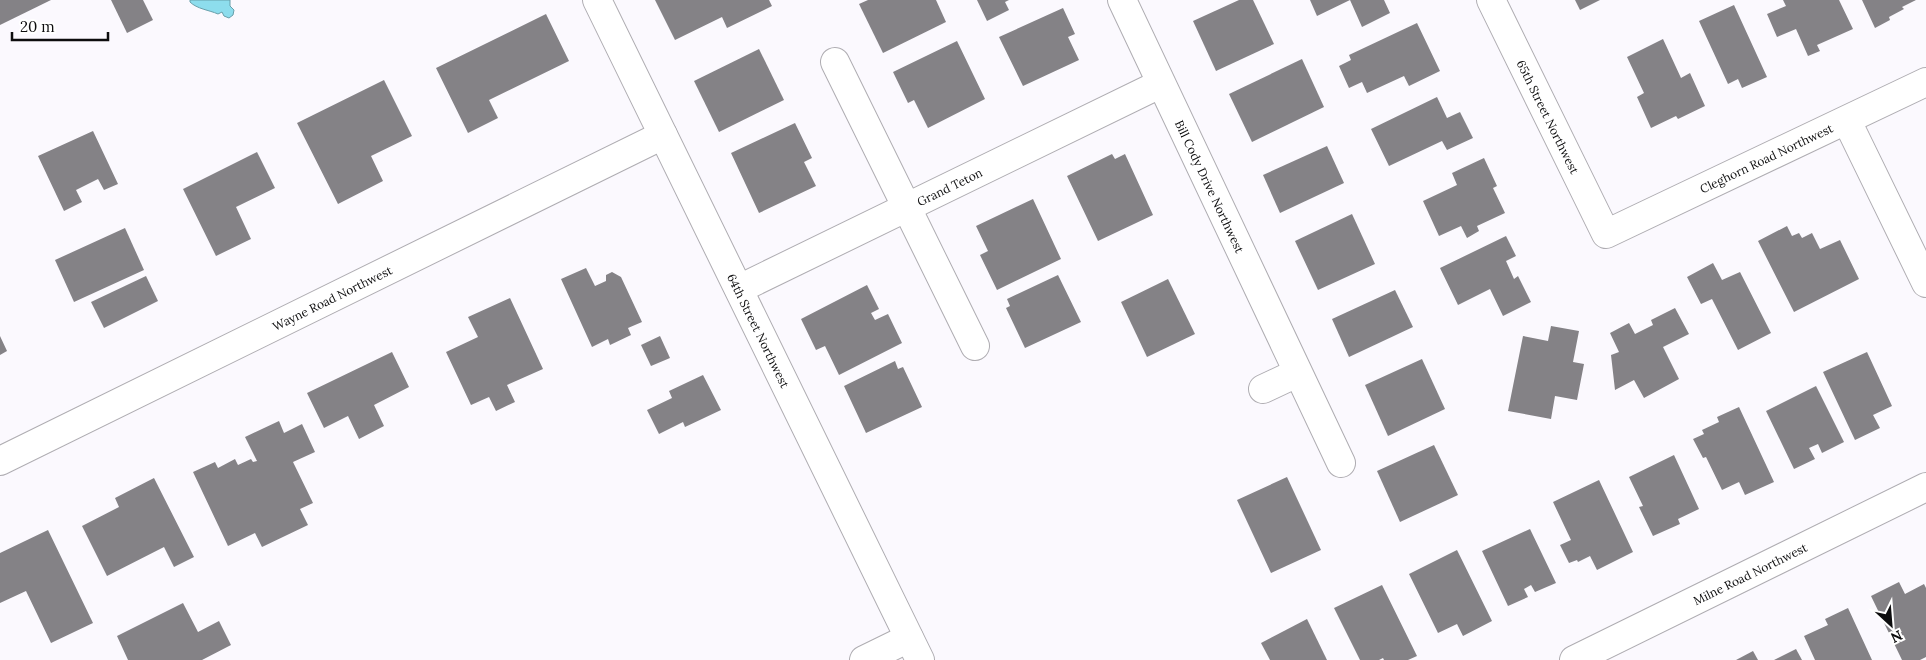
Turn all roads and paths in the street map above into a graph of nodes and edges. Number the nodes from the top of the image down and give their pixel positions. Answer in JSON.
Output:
{"nodes":[{"id":1,"x":597,"y":0,"type":"edge"},
{"id":2,"x":1122,"y":0,"type":"edge"},
{"id":3,"x":1491,"y":0,"type":"edge"},
{"id":4,"x":835,"y":62,"type":"dead end"},
{"id":5,"x":1926,"y":82,"type":"edge"},
{"id":6,"x":1160,"y":84,"type":"junction"},
{"id":7,"x":1847,"y":121,"type":"junction"},
{"id":8,"x":663,"y":135,"type":"junction"},
{"id":9,"x":906,"y":209,"type":"junction"},
{"id":10,"x":1606,"y":234,"type":"joint"},
{"id":11,"x":1926,"y":283,"type":"edge"},
{"id":12,"x":739,"y":290,"type":"junction"},
{"id":13,"x":975,"y":346,"type":"dead end"},
{"id":14,"x":1297,"y":373,"type":"junction"},
{"id":15,"x":1263,"y":389,"type":"dead end"},
{"id":16,"x":0,"y":461,"type":"edge"},
{"id":17,"x":1341,"y":463,"type":"dead end"},
{"id":18,"x":1926,"y":487,"type":"edge"},
{"id":19,"x":915,"y":649,"type":"edge"},
{"id":20,"x":864,"y":660,"type":"edge"},
{"id":21,"x":1574,"y":660,"type":"edge"}],
"edges":[{"from":1,"to":8,"type":"street","name":"64th Street Northwest"},
{"from":2,"to":6,"type":"street","name":"Bill Cody Drive Northwest"},
{"from":3,"to":10,"type":"street","name":"65th Street Northwest"},
{"from":4,"to":9,"type":"street"},
{"from":5,"to":7,"type":"street","name":"Cleghorn Road Northwest"},
{"from":6,"to":9,"type":"street","name":"Grand Teton"},
{"from":6,"to":14,"type":"street","name":"Bill Cody Drive Northwest"},
{"from":7,"to":10,"type":"street","name":"Cleghorn Road Northwest"},
{"from":7,"to":11,"type":"street"},
{"from":8,"to":12,"type":"street","name":"64th Street Northwest"},
{"from":8,"to":16,"type":"street","name":"Wayne Road Northwest"},
{"from":9,"to":12,"type":"street","name":"Grand Teton"},
{"from":9,"to":13,"type":"street"},
{"from":12,"to":19,"type":"street","name":"64th Street Northwest"},
{"from":14,"to":15,"type":"street"},
{"from":14,"to":17,"type":"street","name":"Bill Cody Drive Northwest"},
{"from":18,"to":21,"type":"street","name":"Milne Road Northwest"},
{"from":19,"to":20,"type":"street"}]}
